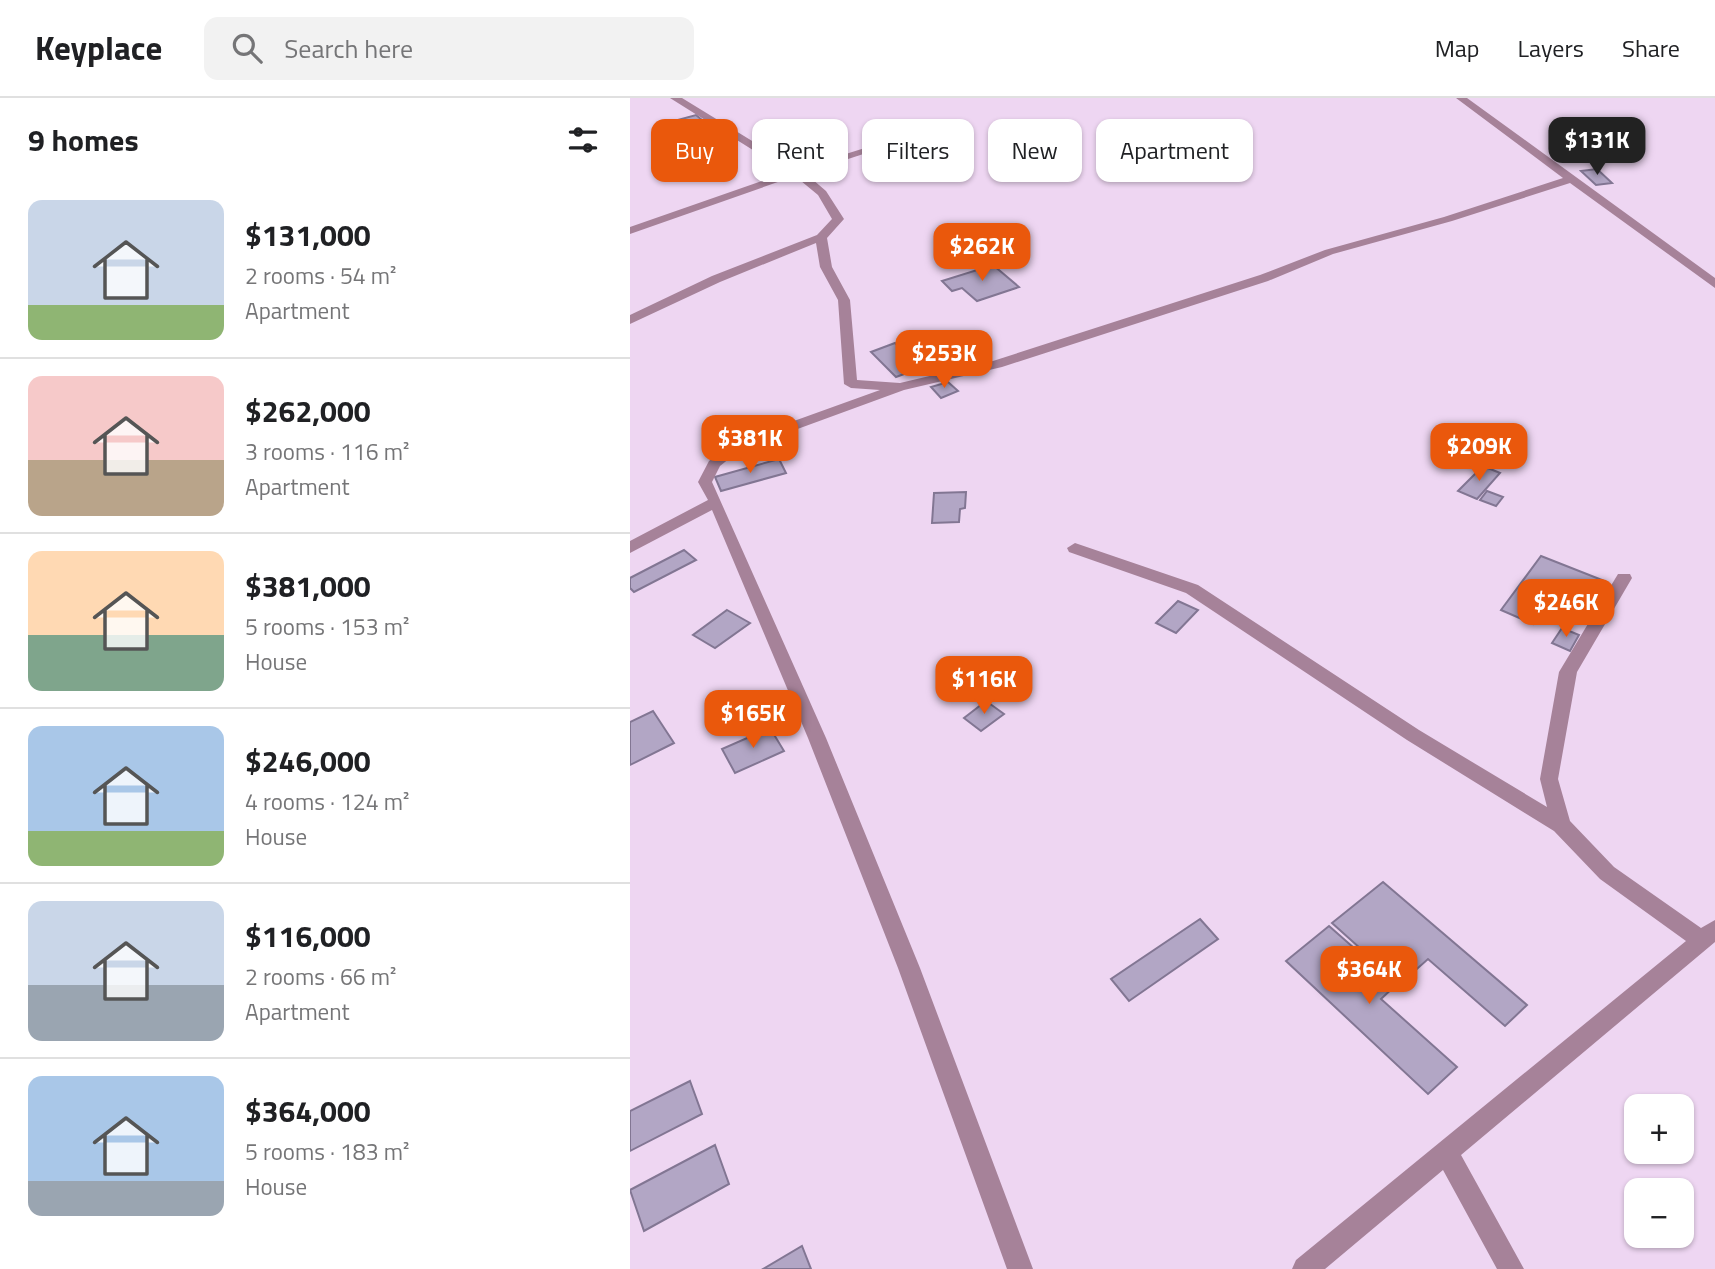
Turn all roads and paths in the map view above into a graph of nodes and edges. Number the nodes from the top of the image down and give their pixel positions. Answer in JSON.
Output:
{"nodes":[{"id":1,"x":675,"y":98,"type":"edge"},
{"id":2,"x":1461,"y":98,"type":"edge"},
{"id":3,"x":752,"y":148,"type":"edge"},
{"id":4,"x":1571,"y":179,"type":"junction"},
{"id":5,"x":770,"y":182,"type":"edge"},
{"id":6,"x":809,"y":182,"type":"edge"},
{"id":7,"x":630,"y":231,"type":"edge"},
{"id":8,"x":821,"y":237,"type":"junction"},
{"id":9,"x":1715,"y":284,"type":"edge"},
{"id":10,"x":630,"y":320,"type":"edge"},
{"id":11,"x":900,"y":387,"type":"junction"},
{"id":12,"x":716,"y":502,"type":"junction"},
{"id":13,"x":630,"y":548,"type":"edge"},
{"id":14,"x":1075,"y":548,"type":"dead end"},
{"id":15,"x":1624,"y":578,"type":"dead end"},
{"id":16,"x":1561,"y":825,"type":"junction"},
{"id":17,"x":1708,"y":934,"type":"edge"},
{"id":18,"x":1446,"y":1152,"type":"junction"},
{"id":19,"x":1020,"y":1269,"type":"edge"},
{"id":20,"x":1305,"y":1269,"type":"edge"},
{"id":21,"x":1511,"y":1269,"type":"edge"}],
"edges":[{"from":1,"to":3,"type":"street"},
{"from":2,"to":4,"type":"street"},
{"from":4,"to":9,"type":"street"},
{"from":4,"to":11,"type":"street"},
{"from":5,"to":7,"type":"street"},
{"from":6,"to":8,"type":"street"},
{"from":8,"to":10,"type":"street"},
{"from":8,"to":11,"type":"street"},
{"from":11,"to":12,"type":"street"},
{"from":12,"to":13,"type":"street"},
{"from":12,"to":19,"type":"street"},
{"from":14,"to":16,"type":"street"},
{"from":15,"to":16,"type":"street"},
{"from":16,"to":17,"type":"street"},
{"from":17,"to":18,"type":"street"},
{"from":18,"to":20,"type":"street"},
{"from":18,"to":21,"type":"street"}]}
